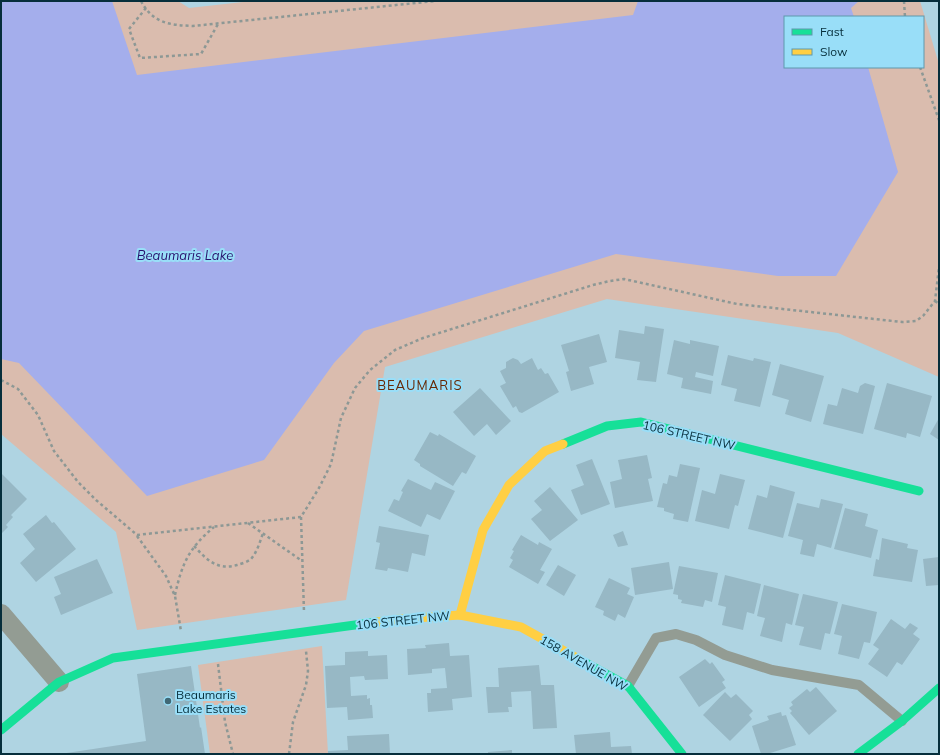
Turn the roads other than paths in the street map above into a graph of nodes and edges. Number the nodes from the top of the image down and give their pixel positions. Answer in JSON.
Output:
{"nodes":[{"id":1,"x":919,"y":491,"type":"dead end"},
{"id":2,"x":1,"y":614,"type":"edge"},
{"id":3,"x":460,"y":615,"type":"junction"},
{"id":4,"x":59,"y":682,"type":"junction"},
{"id":5,"x":628,"y":686,"type":"junction"},
{"id":6,"x":939,"y":688,"type":"edge"},
{"id":7,"x":902,"y":721,"type":"junction"},
{"id":8,"x":1,"y":730,"type":"edge"},
{"id":9,"x":872,"y":744,"type":"junction"},
{"id":10,"x":682,"y":754,"type":"edge"},
{"id":11,"x":858,"y":754,"type":"edge"},
{"id":12,"x":879,"y":754,"type":"edge"}],
"edges":[{"from":1,"to":3,"type":"street","name":"106 STREET NW"},
{"from":2,"to":4,"type":"street"},
{"from":3,"to":4,"type":"street","name":"106 STREET NW"},
{"from":3,"to":5,"type":"street","name":"158 AVENUE NW"},
{"from":4,"to":8,"type":"street","name":"106 STREET NW"},
{"from":5,"to":7,"type":"lane"},
{"from":5,"to":10,"type":"street","name":"158 AVENUE NW"},
{"from":6,"to":7,"type":"street"},
{"from":7,"to":9,"type":"street"},
{"from":9,"to":11,"type":"street"},
{"from":9,"to":12,"type":"lane"}]}
